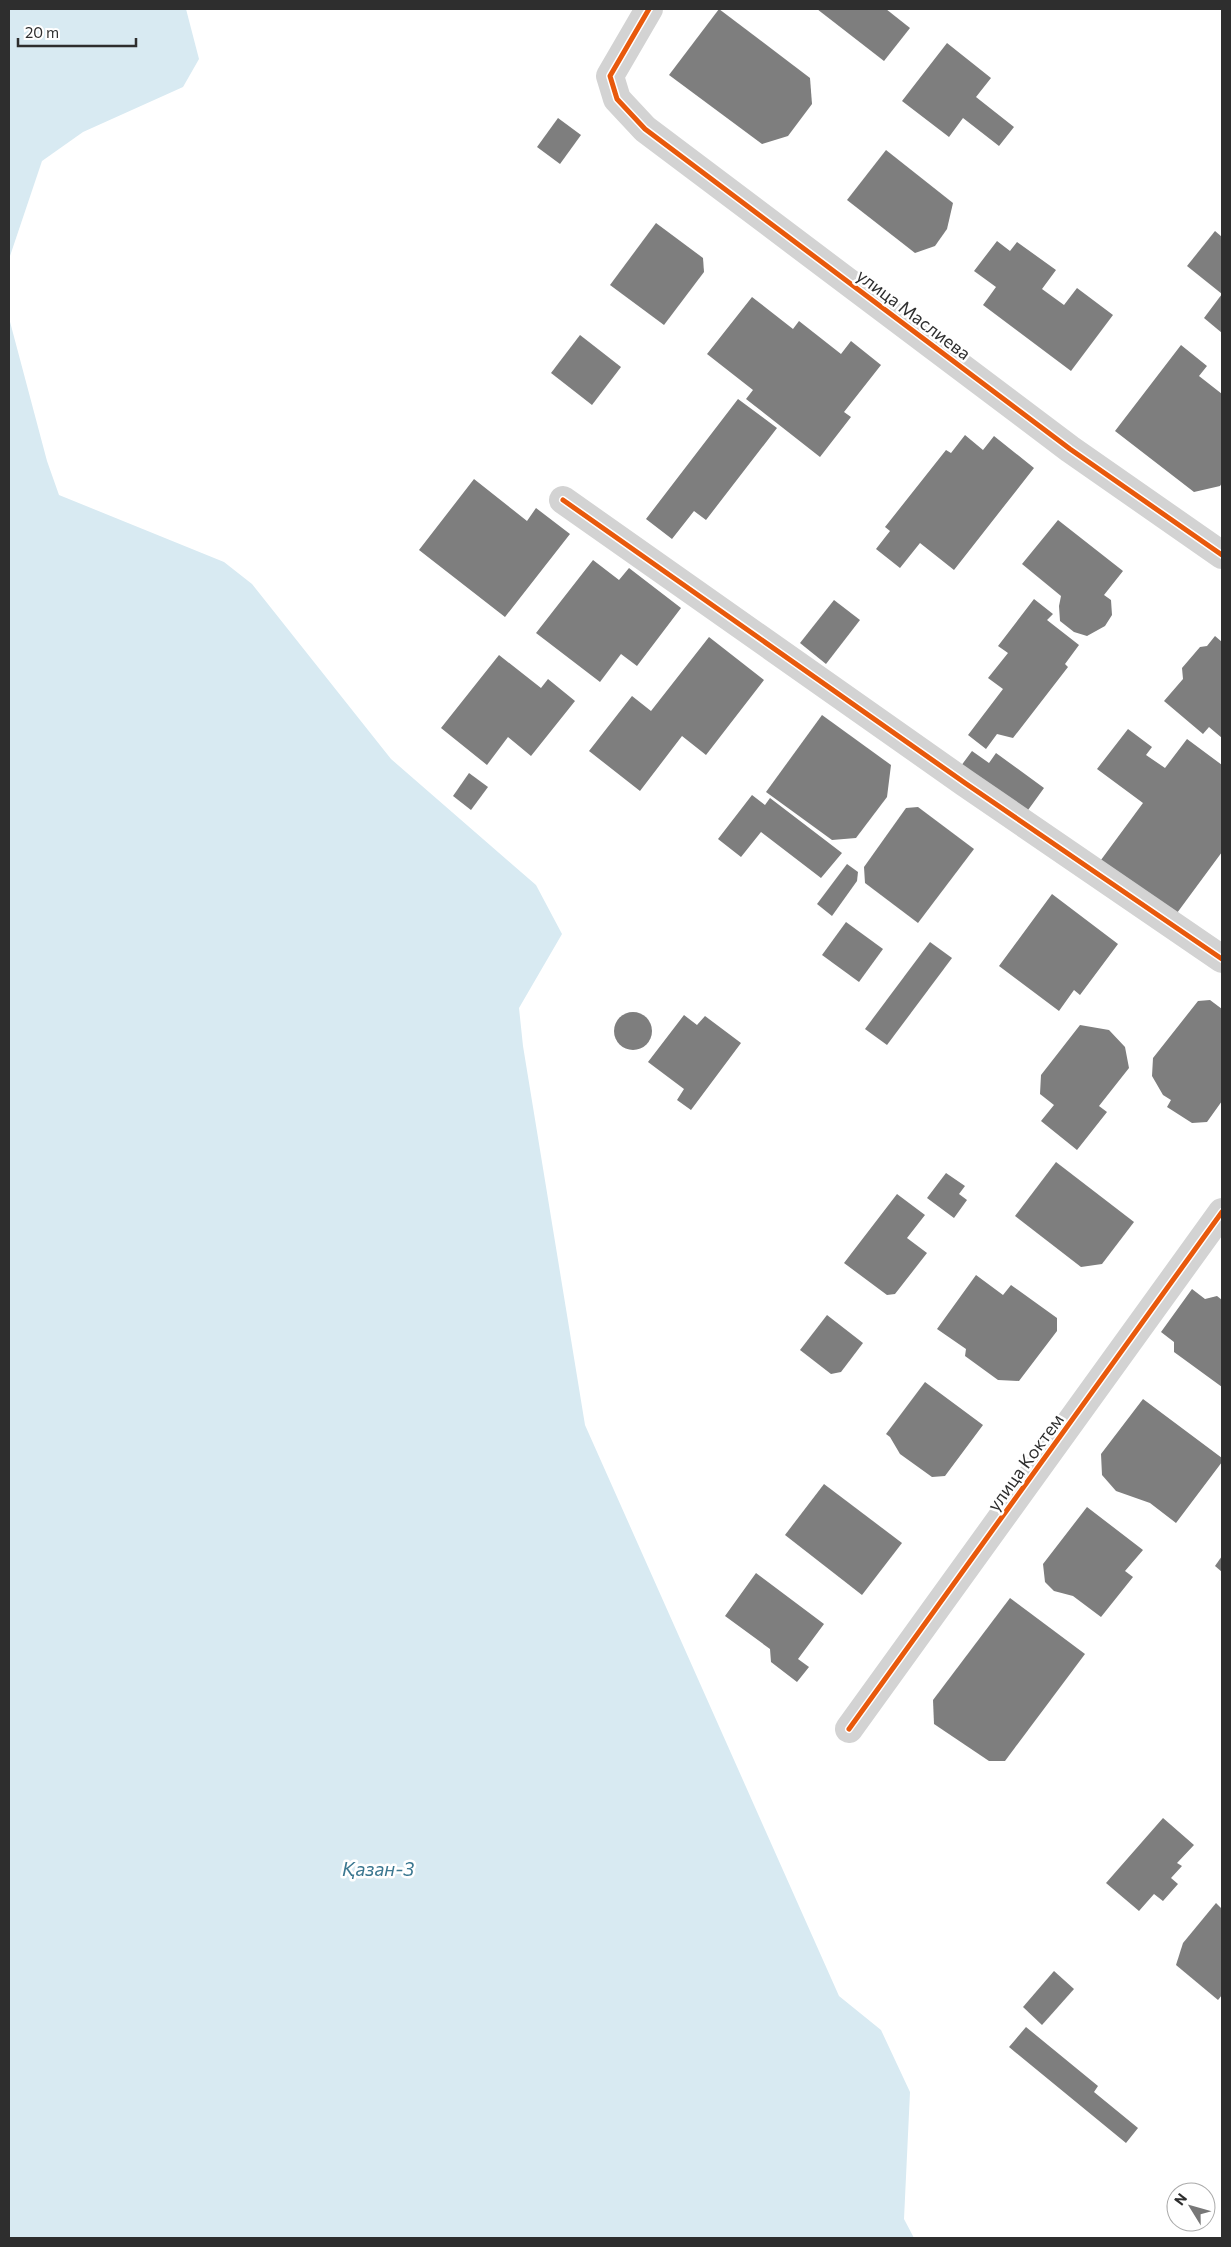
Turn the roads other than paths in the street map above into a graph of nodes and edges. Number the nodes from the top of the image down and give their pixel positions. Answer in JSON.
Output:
{"nodes":[{"id":1,"x":644,"y":11,"type":"edge"},
{"id":2,"x":564,"y":500,"type":"dead end"},
{"id":3,"x":1222,"y":555,"type":"edge"},
{"id":4,"x":1222,"y":959,"type":"edge"},
{"id":5,"x":1222,"y":1212,"type":"edge"},
{"id":6,"x":849,"y":1729,"type":"dead end"}],
"edges":[{"from":1,"to":3,"type":"street","name":"улица Маслиева"},
{"from":2,"to":4,"type":"street"},
{"from":5,"to":6,"type":"street","name":"улица Коктем"}]}
